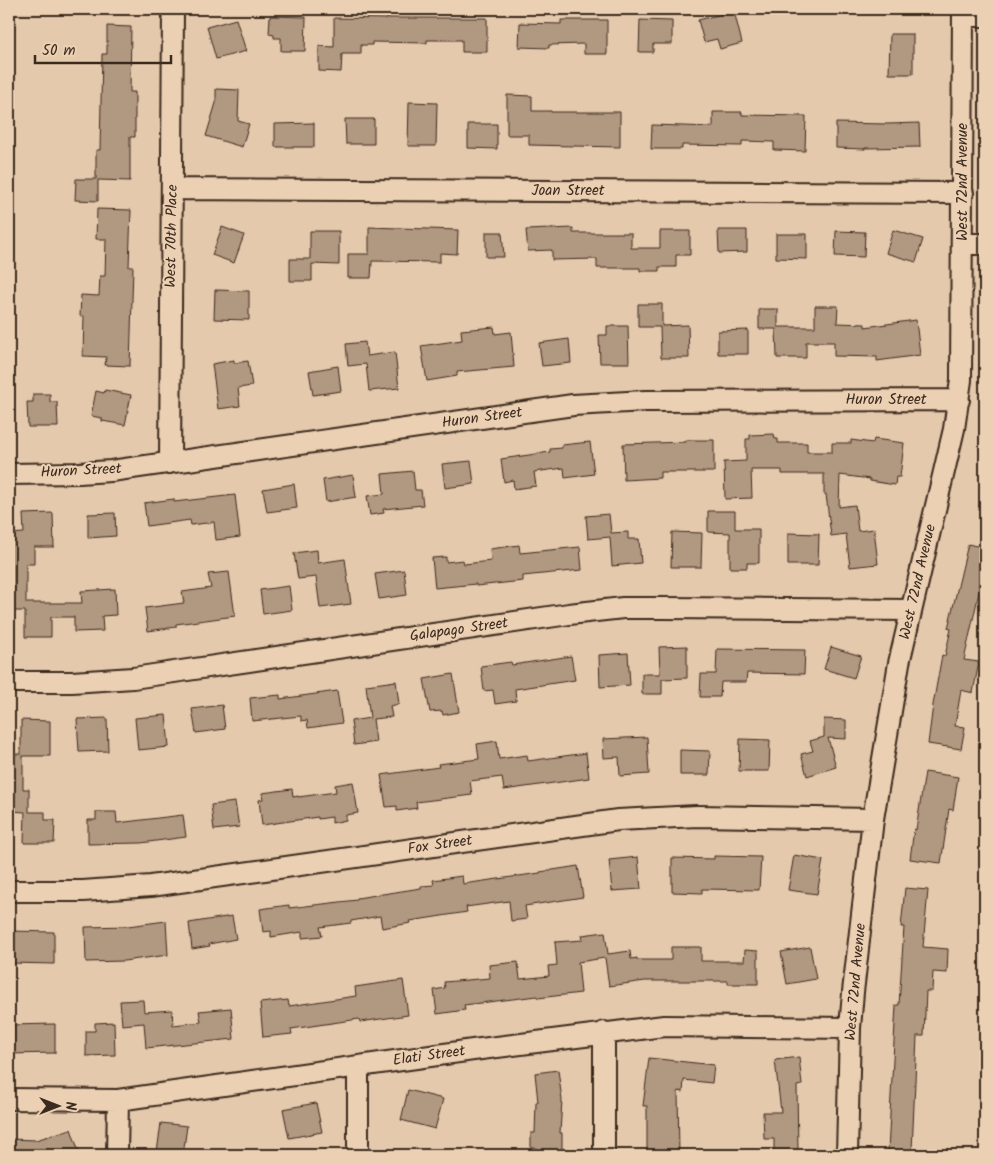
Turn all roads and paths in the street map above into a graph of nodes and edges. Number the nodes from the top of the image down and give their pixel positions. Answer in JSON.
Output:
{"nodes":[{"id":1,"x":173,"y":9,"type":"edge"},
{"id":2,"x":963,"y":12,"type":"edge"},
{"id":3,"x":985,"y":16,"type":"edge"},
{"id":4,"x":172,"y":189,"type":"junction"},
{"id":5,"x":963,"y":193,"type":"junction"},
{"id":6,"x":963,"y":244,"type":"junction"},
{"id":7,"x":985,"y":244,"type":"edge"},
{"id":8,"x":959,"y":400,"type":"junction"},
{"id":9,"x":170,"y":463,"type":"junction"},
{"id":10,"x":9,"y":474,"type":"edge"},
{"id":11,"x":911,"y":610,"type":"junction"},
{"id":12,"x":9,"y":682,"type":"edge"},
{"id":13,"x":873,"y":819,"type":"junction"},
{"id":14,"x":9,"y":891,"type":"edge"},
{"id":15,"x":850,"y":1028,"type":"junction"},
{"id":16,"x":604,"y":1032,"type":"junction"},
{"id":17,"x":358,"y":1067,"type":"junction"},
{"id":18,"x":9,"y":1099,"type":"edge"},
{"id":19,"x":118,"y":1100,"type":"junction"},
{"id":20,"x":117,"y":1155,"type":"edge"},
{"id":21,"x":358,"y":1155,"type":"edge"},
{"id":22,"x":604,"y":1155,"type":"edge"},
{"id":23,"x":847,"y":1155,"type":"edge"}],
"edges":[{"from":1,"to":4,"type":"street","name":"West 70th Place"},
{"from":2,"to":3,"type":"street"},
{"from":2,"to":5,"type":"street","name":"West 72nd Avenue"},
{"from":4,"to":5,"type":"street","name":"Joan Street"},
{"from":4,"to":9,"type":"street","name":"West 70th Place"},
{"from":5,"to":6,"type":"street","name":"West 72nd Avenue"},
{"from":6,"to":7,"type":"street"},
{"from":6,"to":8,"type":"street","name":"West 72nd Avenue"},
{"from":8,"to":9,"type":"street","name":"Huron Street"},
{"from":8,"to":11,"type":"street","name":"West 72nd Avenue"},
{"from":9,"to":10,"type":"street","name":"Huron Street"},
{"from":11,"to":12,"type":"street","name":"Galapago Street"},
{"from":11,"to":13,"type":"street","name":"West 72nd Avenue"},
{"from":13,"to":14,"type":"street","name":"Fox Street"},
{"from":13,"to":15,"type":"street","name":"West 72nd Avenue"},
{"from":15,"to":16,"type":"street","name":"Elati Street"},
{"from":15,"to":23,"type":"street","name":"West 72nd Avenue"},
{"from":16,"to":17,"type":"street","name":"Elati Street"},
{"from":16,"to":22,"type":"street"},
{"from":17,"to":19,"type":"street","name":"Elati Street"},
{"from":17,"to":21,"type":"street"},
{"from":18,"to":19,"type":"street","name":"Elati Street"},
{"from":19,"to":20,"type":"street"}]}
